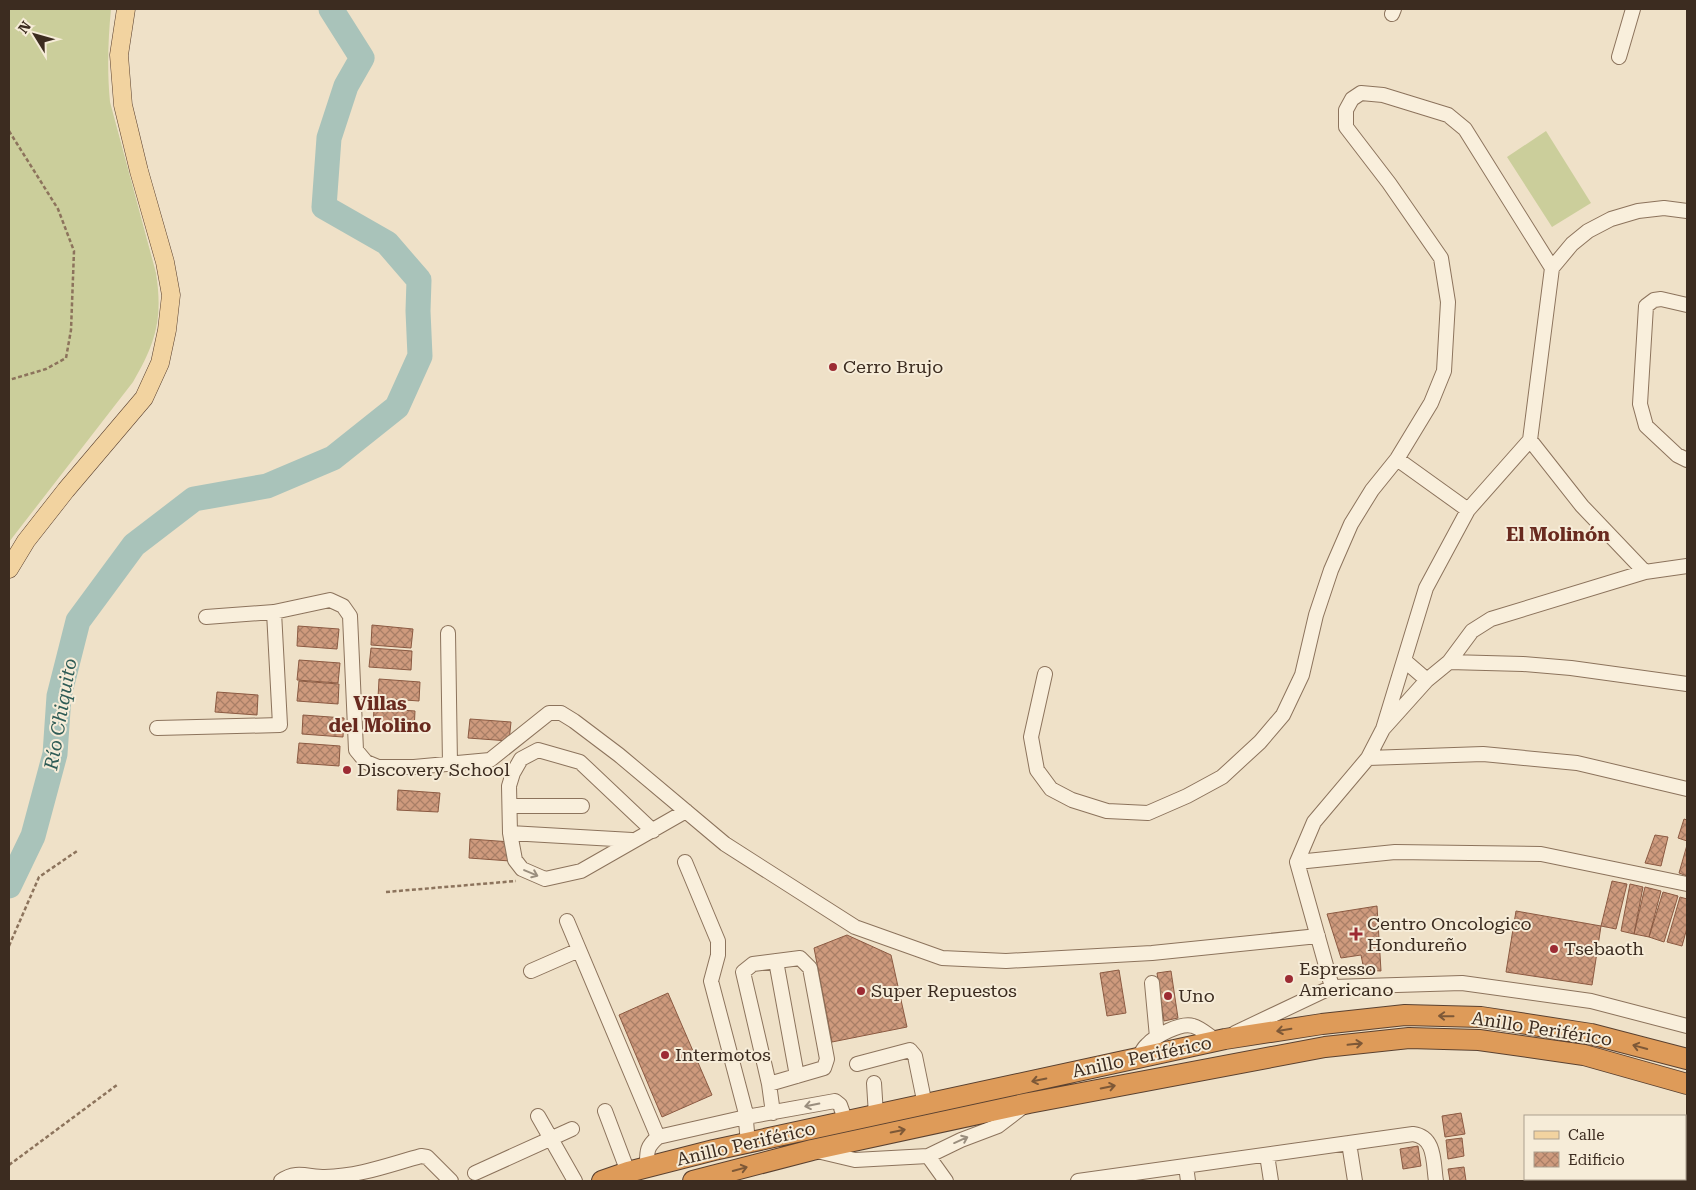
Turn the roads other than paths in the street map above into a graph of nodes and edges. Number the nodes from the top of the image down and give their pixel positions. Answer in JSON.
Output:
{"nodes":[{"id":1,"x":126,"y":9,"type":"edge"},
{"id":2,"x":1633,"y":9,"type":"edge"},
{"id":3,"x":1619,"y":57,"type":"dead end"},
{"id":4,"x":1687,"y":211,"type":"edge"},
{"id":5,"x":1552,"y":268,"type":"junction"},
{"id":6,"x":1687,"y":305,"type":"edge"},
{"id":7,"x":1530,"y":440,"type":"junction"},
{"id":8,"x":1397,"y":459,"type":"junction"},
{"id":9,"x":1687,"y":460,"type":"edge"},
{"id":10,"x":1468,"y":510,"type":"junction"},
{"id":11,"x":1687,"y":566,"type":"edge"},
{"id":12,"x":9,"y":569,"type":"edge"},
{"id":13,"x":1644,"y":572,"type":"junction"},
{"id":14,"x":274,"y":612,"type":"junction"},
{"id":15,"x":206,"y":617,"type":"dead end"},
{"id":16,"x":448,"y":633,"type":"dead end"},
{"id":17,"x":1405,"y":661,"type":"junction"},
{"id":18,"x":1449,"y":662,"type":"junction"},
{"id":19,"x":1045,"y":674,"type":"dead end"},
{"id":20,"x":1427,"y":680,"type":"junction"},
{"id":21,"x":1687,"y":684,"type":"edge"},
{"id":22,"x":157,"y":728,"type":"dead end"},
{"id":23,"x":1383,"y":729,"type":"junction"},
{"id":24,"x":1368,"y":758,"type":"junction"},
{"id":25,"x":450,"y":764,"type":"junction"},
{"id":26,"x":1687,"y":789,"type":"edge"},
{"id":27,"x":510,"y":806,"type":"junction"},
{"id":28,"x":582,"y":806,"type":"dead end"},
{"id":29,"x":686,"y":811,"type":"junction"},
{"id":30,"x":653,"y":831,"type":"junction"},
{"id":31,"x":510,"y":832,"type":"junction"},
{"id":32,"x":632,"y":840,"type":"junction"},
{"id":33,"x":685,"y":862,"type":"dead end"},
{"id":34,"x":1297,"y":862,"type":"junction"},
{"id":35,"x":1687,"y":884,"type":"edge"},
{"id":36,"x":567,"y":921,"type":"dead end"},
{"id":37,"x":1318,"y":936,"type":"junction"},
{"id":38,"x":579,"y":950,"type":"junction"},
{"id":39,"x":776,"y":961,"type":"junction"},
{"id":40,"x":531,"y":971,"type":"dead end"},
{"id":41,"x":1152,"y":983,"type":"dead end"},
{"id":42,"x":1332,"y":988,"type":"junction"},
{"id":43,"x":1687,"y":1026,"type":"edge"},
{"id":44,"x":1157,"y":1037,"type":"junction"},
{"id":45,"x":1221,"y":1040,"type":"junction"},
{"id":46,"x":1138,"y":1058,"type":"junction"},
{"id":47,"x":1687,"y":1059,"type":"edge"},
{"id":48,"x":857,"y":1064,"type":"dead end"},
{"id":49,"x":798,"y":1076,"type":"junction"},
{"id":50,"x":874,"y":1083,"type":"dead end"},
{"id":51,"x":769,"y":1084,"type":"junction"},
{"id":52,"x":1687,"y":1084,"type":"edge"},
{"id":53,"x":1029,"y":1103,"type":"junction"},
{"id":54,"x":925,"y":1104,"type":"junction"},
{"id":55,"x":605,"y":1111,"type":"dead end"},
{"id":56,"x":773,"y":1113,"type":"junction"},
{"id":57,"x":538,"y":1116,"type":"dead end"},
{"id":58,"x":876,"y":1116,"type":"junction"},
{"id":59,"x":746,"y":1117,"type":"junction"},
{"id":60,"x":846,"y":1122,"type":"junction"},
{"id":61,"x":572,"y":1129,"type":"dead end"},
{"id":62,"x":658,"y":1137,"type":"junction"},
{"id":63,"x":550,"y":1138,"type":"junction"},
{"id":64,"x":748,"y":1143,"type":"junction"},
{"id":65,"x":1349,"y":1143,"type":"junction"},
{"id":66,"x":812,"y":1150,"type":"junction"},
{"id":67,"x":1267,"y":1155,"type":"junction"},
{"id":68,"x":928,"y":1156,"type":"junction"},
{"id":69,"x":1186,"y":1166,"type":"junction"},
{"id":70,"x":638,"y":1170,"type":"junction"},
{"id":71,"x":475,"y":1173,"type":"dead end"},
{"id":72,"x":1133,"y":1178,"type":"edge"},
{"id":73,"x":313,"y":1179,"type":"edge"},
{"id":74,"x":280,"y":1181,"type":"edge"},
{"id":75,"x":451,"y":1181,"type":"edge"},
{"id":76,"x":575,"y":1181,"type":"edge"},
{"id":77,"x":602,"y":1181,"type":"edge"},
{"id":78,"x":693,"y":1181,"type":"edge"},
{"id":79,"x":946,"y":1181,"type":"edge"},
{"id":80,"x":1078,"y":1181,"type":"edge"},
{"id":81,"x":1188,"y":1181,"type":"edge"},
{"id":82,"x":1271,"y":1181,"type":"edge"},
{"id":83,"x":1355,"y":1181,"type":"edge"},
{"id":84,"x":1436,"y":1181,"type":"edge"}],
"edges":[{"from":1,"to":12,"type":"main road"},
{"from":2,"to":3,"type":"street"},
{"from":4,"to":5,"type":"street"},
{"from":5,"to":7,"type":"street"},
{"from":5,"to":8,"type":"street"},
{"from":6,"to":9,"type":"street"},
{"from":7,"to":10,"type":"street"},
{"from":7,"to":13,"type":"street"},
{"from":8,"to":10,"type":"street"},
{"from":8,"to":19,"type":"street"},
{"from":10,"to":17,"type":"street"},
{"from":11,"to":13,"type":"street"},
{"from":13,"to":18,"type":"street"},
{"from":14,"to":15,"type":"street"},
{"from":14,"to":22,"type":"street"},
{"from":14,"to":25,"type":"street"},
{"from":16,"to":25,"type":"street"},
{"from":17,"to":20,"type":"street"},
{"from":17,"to":23,"type":"street"},
{"from":18,"to":20,"type":"street"},
{"from":18,"to":21,"type":"street"},
{"from":20,"to":23,"type":"street"},
{"from":23,"to":24,"type":"street"},
{"from":24,"to":26,"type":"street"},
{"from":24,"to":34,"type":"street"},
{"from":25,"to":29,"type":"street"},
{"from":27,"to":28,"type":"street"},
{"from":27,"to":30,"type":"street"},
{"from":27,"to":31,"type":"street"},
{"from":29,"to":30,"type":"street"},
{"from":29,"to":37,"type":"street"},
{"from":30,"to":32,"type":"street"},
{"from":31,"to":32,"type":"street"},
{"from":31,"to":32,"type":"street","one_way":true},
{"from":33,"to":59,"type":"street"},
{"from":34,"to":35,"type":"street"},
{"from":34,"to":37,"type":"street"},
{"from":36,"to":38,"type":"street"},
{"from":37,"to":42,"type":"street"},
{"from":38,"to":40,"type":"street"},
{"from":38,"to":62,"type":"street"},
{"from":39,"to":49,"type":"street"},
{"from":39,"to":49,"type":"street"},
{"from":39,"to":51,"type":"street"},
{"from":41,"to":44,"type":"street"},
{"from":42,"to":43,"type":"street"},
{"from":42,"to":45,"type":"street"},
{"from":44,"to":45,"type":"street"},
{"from":44,"to":46,"type":"street"},
{"from":45,"to":46,"type":"highway","name":"Anillo Periférico"},
{"from":47,"to":45,"type":"highway","name":"Anillo Periférico","one_way":true},
{"from":46,"to":54,"type":"highway","name":"Anillo Periférico","one_way":true},
{"from":48,"to":54,"type":"street"},
{"from":49,"to":51,"type":"street"},
{"from":50,"to":58,"type":"street"},
{"from":51,"to":56,"type":"street"},
{"from":53,"to":52,"type":"highway","name":"Anillo Periférico","one_way":true},
{"from":66,"to":53,"type":"highway","name":"Anillo Periférico","one_way":true},
{"from":68,"to":53,"type":"street","one_way":true},
{"from":54,"to":58,"type":"highway","name":"Anillo Periférico"},
{"from":55,"to":70,"type":"street"},
{"from":56,"to":59,"type":"street"},
{"from":60,"to":56,"type":"street","one_way":true},
{"from":57,"to":63,"type":"street"},
{"from":58,"to":60,"type":"highway","name":"Anillo Periférico"},
{"from":59,"to":62,"type":"street"},
{"from":59,"to":64,"type":"street"},
{"from":60,"to":64,"type":"highway","name":"Anillo Periférico"},
{"from":61,"to":63,"type":"street"},
{"from":62,"to":70,"type":"street"},
{"from":63,"to":71,"type":"street"},
{"from":63,"to":76,"type":"street"},
{"from":64,"to":70,"type":"highway","name":"Anillo Periférico"},
{"from":65,"to":67,"type":"street"},
{"from":65,"to":83,"type":"street"},
{"from":65,"to":84,"type":"street"},
{"from":66,"to":68,"type":"street"},
{"from":78,"to":66,"type":"highway","name":"Anillo Periférico","one_way":true},
{"from":67,"to":69,"type":"street"},
{"from":67,"to":82,"type":"street"},
{"from":68,"to":79,"type":"street"},
{"from":69,"to":72,"type":"street"},
{"from":69,"to":81,"type":"street"},
{"from":70,"to":77,"type":"highway","name":"Anillo Periférico"},
{"from":72,"to":80,"type":"street"},
{"from":73,"to":74,"type":"street"},
{"from":73,"to":75,"type":"street"}]}
